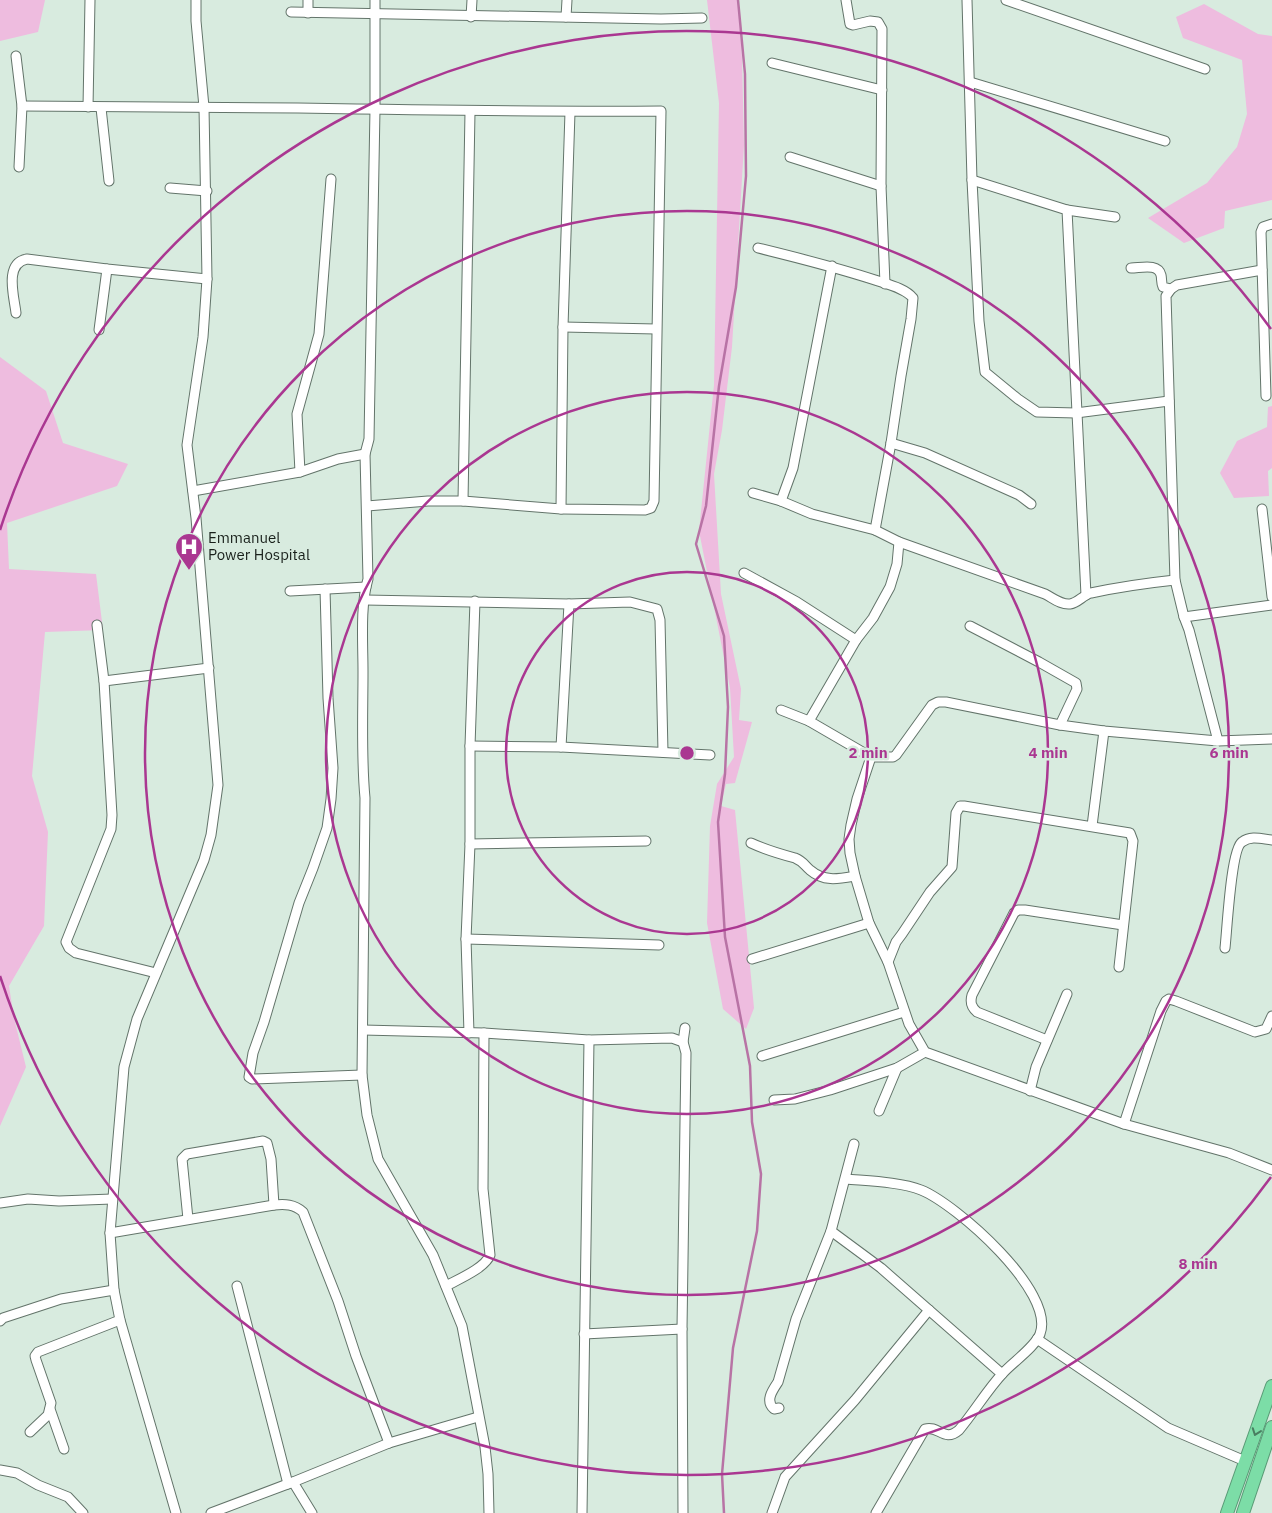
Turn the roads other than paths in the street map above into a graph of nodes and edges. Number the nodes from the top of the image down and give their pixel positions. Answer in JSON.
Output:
{"nodes":[{"id":1,"x":90,"y":0,"type":"edge"},
{"id":2,"x":196,"y":0,"type":"edge"},
{"id":3,"x":308,"y":0,"type":"edge"},
{"id":4,"x":375,"y":0,"type":"edge"},
{"id":5,"x":472,"y":0,"type":"edge"},
{"id":6,"x":568,"y":0,"type":"edge"},
{"id":7,"x":846,"y":0,"type":"edge"},
{"id":8,"x":968,"y":0,"type":"edge"},
{"id":9,"x":1006,"y":0,"type":"edge"},
{"id":10,"x":291,"y":12,"type":"dead end"},
{"id":11,"x":375,"y":12,"type":"junction"},
{"id":12,"x":308,"y":13,"type":"junction"},
{"id":13,"x":471,"y":17,"type":"junction"},
{"id":14,"x":566,"y":17,"type":"junction"},
{"id":15,"x":702,"y":18,"type":"dead end"},
{"id":16,"x":16,"y":56,"type":"dead end"},
{"id":17,"x":772,"y":63,"type":"dead end"},
{"id":18,"x":1205,"y":69,"type":"dead end"},
{"id":19,"x":970,"y":82,"type":"junction"},
{"id":20,"x":882,"y":90,"type":"junction"},
{"id":21,"x":22,"y":106,"type":"junction"},
{"id":22,"x":88,"y":107,"type":"junction"},
{"id":23,"x":204,"y":107,"type":"junction"},
{"id":24,"x":101,"y":108,"type":"junction"},
{"id":25,"x":375,"y":109,"type":"junction"},
{"id":26,"x":470,"y":112,"type":"junction"},
{"id":27,"x":570,"y":112,"type":"junction"},
{"id":28,"x":1165,"y":141,"type":"dead end"},
{"id":29,"x":790,"y":157,"type":"dead end"},
{"id":30,"x":19,"y":167,"type":"dead end"},
{"id":31,"x":331,"y":179,"type":"dead end"},
{"id":32,"x":972,"y":180,"type":"junction"},
{"id":33,"x":109,"y":181,"type":"dead end"},
{"id":34,"x":881,"y":186,"type":"junction"},
{"id":35,"x":170,"y":188,"type":"dead end"},
{"id":36,"x":207,"y":191,"type":"junction"},
{"id":37,"x":1067,"y":210,"type":"junction"},
{"id":38,"x":1115,"y":218,"type":"dead end"},
{"id":39,"x":1272,"y":224,"type":"edge"},
{"id":40,"x":758,"y":248,"type":"dead end"},
{"id":41,"x":832,"y":266,"type":"junction"},
{"id":42,"x":1132,"y":268,"type":"dead end"},
{"id":43,"x":107,"y":269,"type":"junction"},
{"id":44,"x":1262,"y":270,"type":"junction"},
{"id":45,"x":207,"y":279,"type":"junction"},
{"id":46,"x":885,"y":284,"type":"junction"},
{"id":47,"x":1171,"y":288,"type":"junction"},
{"id":48,"x":16,"y":313,"type":"dead end"},
{"id":49,"x":563,"y":327,"type":"junction"},
{"id":50,"x":656,"y":329,"type":"junction"},
{"id":51,"x":99,"y":330,"type":"dead end"},
{"id":52,"x":1266,"y":396,"type":"dead end"},
{"id":53,"x":1169,"y":401,"type":"junction"},
{"id":54,"x":1076,"y":413,"type":"junction"},
{"id":55,"x":891,"y":442,"type":"junction"},
{"id":56,"x":365,"y":454,"type":"junction"},
{"id":57,"x":300,"y":472,"type":"junction"},
{"id":58,"x":194,"y":491,"type":"junction"},
{"id":59,"x":753,"y":493,"type":"dead end"},
{"id":60,"x":462,"y":501,"type":"junction"},
{"id":61,"x":781,"y":501,"type":"junction"},
{"id":62,"x":1031,"y":504,"type":"dead end"},
{"id":63,"x":367,"y":506,"type":"junction"},
{"id":64,"x":561,"y":509,"type":"junction"},
{"id":65,"x":1262,"y":509,"type":"dead end"},
{"id":66,"x":875,"y":530,"type":"junction"},
{"id":67,"x":1268,"y":539,"type":"edge"},
{"id":68,"x":899,"y":542,"type":"junction"},
{"id":69,"x":744,"y":573,"type":"dead end"},
{"id":70,"x":1176,"y":580,"type":"junction"},
{"id":71,"x":366,"y":587,"type":"junction"},
{"id":72,"x":325,"y":589,"type":"junction"},
{"id":73,"x":290,"y":591,"type":"dead end"},
{"id":74,"x":1086,"y":594,"type":"junction"},
{"id":75,"x":1272,"y":597,"type":"edge"},
{"id":76,"x":365,"y":600,"type":"junction"},
{"id":77,"x":475,"y":601,"type":"junction"},
{"id":78,"x":569,"y":604,"type":"junction"},
{"id":79,"x":1272,"y":605,"type":"edge"},
{"id":80,"x":1184,"y":617,"type":"junction"},
{"id":81,"x":97,"y":626,"type":"dead end"},
{"id":82,"x":970,"y":626,"type":"dead end"},
{"id":83,"x":856,"y":640,"type":"junction"},
{"id":84,"x":210,"y":668,"type":"junction"},
{"id":85,"x":104,"y":682,"type":"junction"},
{"id":86,"x":782,"y":710,"type":"dead end"},
{"id":87,"x":809,"y":721,"type":"junction"},
{"id":88,"x":1060,"y":725,"type":"junction"},
{"id":89,"x":1104,"y":731,"type":"junction"},
{"id":90,"x":1272,"y":739,"type":"edge"},
{"id":91,"x":1218,"y":741,"type":"junction"},
{"id":92,"x":470,"y":746,"type":"junction"},
{"id":93,"x":561,"y":747,"type":"junction"},
{"id":94,"x":663,"y":752,"type":"junction"},
{"id":95,"x":710,"y":755,"type":"dead end"},
{"id":96,"x":871,"y":757,"type":"junction"},
{"id":97,"x":1092,"y":826,"type":"junction"},
{"id":98,"x":1272,"y":840,"type":"edge"},
{"id":99,"x":646,"y":841,"type":"dead end"},
{"id":100,"x":751,"y":843,"type":"dead end"},
{"id":101,"x":470,"y":844,"type":"junction"},
{"id":102,"x":855,"y":876,"type":"junction"},
{"id":103,"x":869,"y":923,"type":"junction"},
{"id":104,"x":1123,"y":925,"type":"junction"},
{"id":105,"x":466,"y":939,"type":"junction"},
{"id":106,"x":660,"y":945,"type":"dead end"},
{"id":107,"x":1225,"y":948,"type":"dead end"},
{"id":108,"x":752,"y":960,"type":"dead end"},
{"id":109,"x":888,"y":962,"type":"junction"},
{"id":110,"x":1119,"y":967,"type":"dead end"},
{"id":111,"x":156,"y":973,"type":"junction"},
{"id":112,"x":1067,"y":994,"type":"dead end"},
{"id":113,"x":904,"y":1012,"type":"junction"},
{"id":114,"x":1272,"y":1016,"type":"edge"},
{"id":115,"x":685,"y":1028,"type":"dead end"},
{"id":116,"x":362,"y":1030,"type":"junction"},
{"id":117,"x":1269,"y":1031,"type":"edge"},
{"id":118,"x":469,"y":1033,"type":"junction"},
{"id":119,"x":484,"y":1033,"type":"junction"},
{"id":120,"x":589,"y":1040,"type":"junction"},
{"id":121,"x":1046,"y":1040,"type":"junction"},
{"id":122,"x":683,"y":1042,"type":"junction"},
{"id":123,"x":925,"y":1052,"type":"junction"},
{"id":124,"x":762,"y":1056,"type":"dead end"},
{"id":125,"x":897,"y":1068,"type":"junction"},
{"id":126,"x":362,"y":1075,"type":"junction"},
{"id":127,"x":1030,"y":1091,"type":"junction"},
{"id":128,"x":774,"y":1100,"type":"dead end"},
{"id":129,"x":879,"y":1111,"type":"dead end"},
{"id":130,"x":1124,"y":1124,"type":"junction"},
{"id":131,"x":854,"y":1144,"type":"dead end"},
{"id":132,"x":1272,"y":1170,"type":"edge"},
{"id":133,"x":846,"y":1179,"type":"junction"},
{"id":134,"x":112,"y":1199,"type":"junction"},
{"id":135,"x":0,"y":1203,"type":"edge"},
{"id":136,"x":274,"y":1205,"type":"junction"},
{"id":137,"x":188,"y":1219,"type":"junction"},
{"id":138,"x":831,"y":1231,"type":"junction"},
{"id":139,"x":110,"y":1233,"type":"junction"},
{"id":140,"x":236,"y":1286,"type":"dead end"},
{"id":141,"x":446,"y":1286,"type":"junction"},
{"id":142,"x":114,"y":1290,"type":"junction"},
{"id":143,"x":929,"y":1310,"type":"junction"},
{"id":144,"x":120,"y":1320,"type":"junction"},
{"id":145,"x":0,"y":1321,"type":"edge"},
{"id":146,"x":682,"y":1328,"type":"junction"},
{"id":147,"x":584,"y":1334,"type":"junction"},
{"id":148,"x":1037,"y":1340,"type":"junction"},
{"id":149,"x":1002,"y":1374,"type":"junction"},
{"id":150,"x":1272,"y":1386,"type":"edge"},
{"id":151,"x":779,"y":1408,"type":"dead end"},
{"id":152,"x":50,"y":1410,"type":"junction"},
{"id":153,"x":478,"y":1417,"type":"junction"},
{"id":154,"x":1272,"y":1427,"type":"edge"},
{"id":155,"x":30,"y":1432,"type":"dead end"},
{"id":156,"x":389,"y":1443,"type":"junction"},
{"id":157,"x":64,"y":1449,"type":"dead end"},
{"id":158,"x":1245,"y":1461,"type":"junction"},
{"id":159,"x":0,"y":1470,"type":"edge"},
{"id":160,"x":291,"y":1483,"type":"junction"},
{"id":161,"x":83,"y":1513,"type":"edge"},
{"id":162,"x":176,"y":1513,"type":"edge"},
{"id":163,"x":211,"y":1513,"type":"edge"},
{"id":164,"x":312,"y":1513,"type":"edge"},
{"id":165,"x":488,"y":1513,"type":"edge"},
{"id":166,"x":582,"y":1513,"type":"edge"},
{"id":167,"x":683,"y":1513,"type":"edge"},
{"id":168,"x":772,"y":1513,"type":"edge"},
{"id":169,"x":876,"y":1513,"type":"edge"},
{"id":170,"x":1227,"y":1513,"type":"edge"},
{"id":171,"x":1243,"y":1513,"type":"edge"}],
"edges":[{"from":1,"to":22,"type":"street"},
{"from":2,"to":23,"type":"street"},
{"from":3,"to":12,"type":"street"},
{"from":4,"to":11,"type":"street"},
{"from":5,"to":13,"type":"street"},
{"from":6,"to":14,"type":"street"},
{"from":7,"to":20,"type":"street"},
{"from":8,"to":19,"type":"street"},
{"from":9,"to":18,"type":"street"},
{"from":10,"to":12,"type":"street"},
{"from":11,"to":12,"type":"street"},
{"from":11,"to":13,"type":"street"},
{"from":11,"to":25,"type":"street"},
{"from":13,"to":14,"type":"street"},
{"from":14,"to":15,"type":"street"},
{"from":16,"to":21,"type":"street"},
{"from":17,"to":20,"type":"street"},
{"from":19,"to":28,"type":"street"},
{"from":19,"to":32,"type":"street"},
{"from":20,"to":34,"type":"street"},
{"from":21,"to":22,"type":"street"},
{"from":21,"to":30,"type":"street"},
{"from":22,"to":24,"type":"street"},
{"from":23,"to":24,"type":"street"},
{"from":23,"to":25,"type":"street"},
{"from":23,"to":36,"type":"street"},
{"from":24,"to":33,"type":"street"},
{"from":25,"to":26,"type":"street"},
{"from":25,"to":56,"type":"street"},
{"from":26,"to":27,"type":"street"},
{"from":26,"to":60,"type":"street"},
{"from":27,"to":49,"type":"street"},
{"from":27,"to":50,"type":"street"},
{"from":29,"to":34,"type":"street"},
{"from":31,"to":57,"type":"street"},
{"from":32,"to":37,"type":"street"},
{"from":32,"to":54,"type":"street"},
{"from":34,"to":46,"type":"street"},
{"from":35,"to":36,"type":"street"},
{"from":36,"to":45,"type":"street"},
{"from":37,"to":38,"type":"street"},
{"from":37,"to":54,"type":"street"},
{"from":39,"to":44,"type":"street"},
{"from":40,"to":41,"type":"street"},
{"from":41,"to":46,"type":"street"},
{"from":41,"to":61,"type":"street"},
{"from":42,"to":47,"type":"street"},
{"from":43,"to":45,"type":"street"},
{"from":43,"to":48,"type":"street"},
{"from":43,"to":51,"type":"street"},
{"from":44,"to":47,"type":"street"},
{"from":44,"to":52,"type":"street"},
{"from":45,"to":58,"type":"street"},
{"from":46,"to":55,"type":"street"},
{"from":47,"to":53,"type":"street"},
{"from":49,"to":50,"type":"street"},
{"from":49,"to":64,"type":"street"},
{"from":50,"to":64,"type":"street"},
{"from":53,"to":54,"type":"street"},
{"from":53,"to":70,"type":"street"},
{"from":54,"to":74,"type":"street"},
{"from":55,"to":62,"type":"street"},
{"from":55,"to":66,"type":"street"},
{"from":56,"to":57,"type":"street"},
{"from":56,"to":63,"type":"street"},
{"from":57,"to":58,"type":"street"},
{"from":58,"to":84,"type":"street"},
{"from":59,"to":61,"type":"street"},
{"from":60,"to":63,"type":"street"},
{"from":60,"to":64,"type":"street"},
{"from":61,"to":66,"type":"street"},
{"from":63,"to":71,"type":"street"},
{"from":65,"to":67,"type":"street"},
{"from":66,"to":68,"type":"street"},
{"from":67,"to":75,"type":"street"},
{"from":68,"to":74,"type":"street"},
{"from":68,"to":83,"type":"street"},
{"from":69,"to":83,"type":"street"},
{"from":70,"to":74,"type":"street"},
{"from":70,"to":80,"type":"street"},
{"from":71,"to":72,"type":"street"},
{"from":71,"to":76,"type":"street"},
{"from":72,"to":73,"type":"street"},
{"from":72,"to":126,"type":"street"},
{"from":76,"to":77,"type":"street"},
{"from":76,"to":116,"type":"street"},
{"from":77,"to":78,"type":"street"},
{"from":77,"to":92,"type":"street"},
{"from":78,"to":93,"type":"street"},
{"from":78,"to":94,"type":"street"},
{"from":79,"to":80,"type":"street"},
{"from":80,"to":91,"type":"street"},
{"from":81,"to":85,"type":"street"},
{"from":82,"to":88,"type":"street"},
{"from":83,"to":87,"type":"street"},
{"from":84,"to":85,"type":"street"},
{"from":84,"to":111,"type":"street"},
{"from":85,"to":111,"type":"street"},
{"from":86,"to":87,"type":"street"},
{"from":87,"to":96,"type":"street"},
{"from":88,"to":89,"type":"street"},
{"from":88,"to":96,"type":"street"},
{"from":89,"to":91,"type":"street"},
{"from":89,"to":97,"type":"street"},
{"from":90,"to":91,"type":"street"},
{"from":92,"to":93,"type":"street"},
{"from":92,"to":101,"type":"street"},
{"from":93,"to":94,"type":"street"},
{"from":94,"to":95,"type":"street"},
{"from":96,"to":102,"type":"street"},
{"from":97,"to":104,"type":"street"},
{"from":97,"to":109,"type":"street"},
{"from":98,"to":107,"type":"street"},
{"from":99,"to":101,"type":"street"},
{"from":100,"to":102,"type":"street"},
{"from":101,"to":105,"type":"street"},
{"from":102,"to":103,"type":"street"},
{"from":103,"to":108,"type":"street"},
{"from":103,"to":109,"type":"street"},
{"from":104,"to":110,"type":"street"},
{"from":104,"to":121,"type":"street"},
{"from":105,"to":106,"type":"street"},
{"from":105,"to":118,"type":"street"},
{"from":109,"to":113,"type":"street"},
{"from":111,"to":134,"type":"street"},
{"from":112,"to":121,"type":"street"},
{"from":113,"to":123,"type":"street"},
{"from":113,"to":124,"type":"street"},
{"from":114,"to":117,"type":"street"},
{"from":115,"to":122,"type":"street"},
{"from":116,"to":118,"type":"street"},
{"from":116,"to":126,"type":"street"},
{"from":117,"to":130,"type":"street"},
{"from":118,"to":119,"type":"street"},
{"from":119,"to":120,"type":"street"},
{"from":119,"to":141,"type":"street"},
{"from":120,"to":122,"type":"street"},
{"from":120,"to":147,"type":"street"},
{"from":121,"to":127,"type":"street"},
{"from":122,"to":146,"type":"street"},
{"from":123,"to":125,"type":"street"},
{"from":123,"to":127,"type":"street"},
{"from":125,"to":128,"type":"street"},
{"from":125,"to":129,"type":"street"},
{"from":126,"to":141,"type":"street"},
{"from":127,"to":130,"type":"street"},
{"from":130,"to":132,"type":"street"},
{"from":131,"to":133,"type":"street"},
{"from":133,"to":138,"type":"street"},
{"from":133,"to":148,"type":"street"},
{"from":134,"to":135,"type":"street"},
{"from":134,"to":139,"type":"street"},
{"from":136,"to":137,"type":"street"},
{"from":136,"to":137,"type":"street"},
{"from":136,"to":156,"type":"street"},
{"from":137,"to":139,"type":"street"},
{"from":138,"to":143,"type":"street"},
{"from":138,"to":151,"type":"street"},
{"from":139,"to":142,"type":"street"},
{"from":140,"to":160,"type":"street"},
{"from":141,"to":153,"type":"street"},
{"from":142,"to":144,"type":"street"},
{"from":142,"to":145,"type":"street"},
{"from":143,"to":149,"type":"street"},
{"from":143,"to":168,"type":"street"},
{"from":144,"to":152,"type":"street"},
{"from":144,"to":162,"type":"street"},
{"from":146,"to":147,"type":"street"},
{"from":146,"to":167,"type":"street"},
{"from":147,"to":166,"type":"street"},
{"from":148,"to":149,"type":"street"},
{"from":148,"to":158,"type":"street"},
{"from":149,"to":169,"type":"street"},
{"from":150,"to":158,"type":"highway","one_way":true},
{"from":152,"to":155,"type":"street"},
{"from":152,"to":157,"type":"street"},
{"from":153,"to":156,"type":"street"},
{"from":153,"to":165,"type":"street"},
{"from":154,"to":171,"type":"highway"},
{"from":156,"to":160,"type":"street"},
{"from":158,"to":170,"type":"highway"},
{"from":159,"to":161,"type":"street"},
{"from":160,"to":163,"type":"street"},
{"from":160,"to":164,"type":"street"}]}
